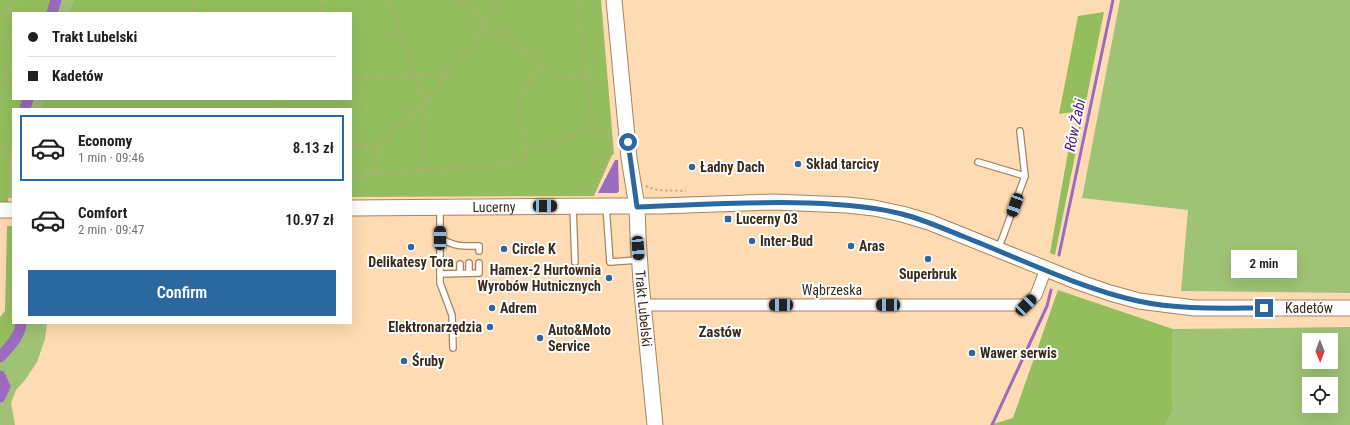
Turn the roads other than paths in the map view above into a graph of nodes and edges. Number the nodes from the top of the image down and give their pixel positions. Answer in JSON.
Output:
{"nodes":[{"id":1,"x":614,"y":0,"type":"edge"},
{"id":2,"x":1020,"y":131,"type":"dead end"},
{"id":3,"x":978,"y":162,"type":"dead end"},
{"id":4,"x":1025,"y":176,"type":"junction"},
{"id":5,"x":573,"y":206,"type":"junction"},
{"id":6,"x":606,"y":206,"type":"junction"},
{"id":7,"x":440,"y":207,"type":"junction"},
{"id":8,"x":637,"y":207,"type":"junction"},
{"id":9,"x":352,"y":208,"type":"edge"},
{"id":10,"x":440,"y":238,"type":"junction"},
{"id":11,"x":998,"y":250,"type":"junction"},
{"id":12,"x":479,"y":251,"type":"dead end"},
{"id":13,"x":639,"y":260,"type":"junction"},
{"id":14,"x":575,"y":262,"type":"dead end"},
{"id":15,"x":469,"y":263,"type":"dead end"},
{"id":16,"x":479,"y":263,"type":"dead end"},
{"id":17,"x":460,"y":264,"type":"dead end"},
{"id":18,"x":1046,"y":269,"type":"junction"},
{"id":19,"x":460,"y":273,"type":"junction"},
{"id":20,"x":469,"y":273,"type":"junction"},
{"id":21,"x":440,"y":274,"type":"junction"},
{"id":22,"x":644,"y":305,"type":"junction"},
{"id":23,"x":1350,"y":308,"type":"edge"},
{"id":24,"x":453,"y":348,"type":"dead end"},
{"id":25,"x":655,"y":425,"type":"edge"}],
"edges":[{"from":1,"to":8,"type":"street","name":"Trakt Lubelski"},
{"from":2,"to":4,"type":"lane"},
{"from":3,"to":4,"type":"lane"},
{"from":4,"to":11,"type":"lane"},
{"from":5,"to":6,"type":"street","name":"Lucerny"},
{"from":5,"to":7,"type":"street","name":"Lucerny"},
{"from":5,"to":14,"type":"lane"},
{"from":6,"to":8,"type":"street","name":"Lucerny"},
{"from":6,"to":13,"type":"lane"},
{"from":7,"to":9,"type":"street","name":"Lucerny"},
{"from":7,"to":10,"type":"lane"},
{"from":8,"to":11,"type":"street","name":"Kadetów"},
{"from":8,"to":13,"type":"street","name":"Trakt Lubelski"},
{"from":10,"to":12,"type":"lane"},
{"from":10,"to":21,"type":"lane"},
{"from":11,"to":18,"type":"street","name":"Kadetów"},
{"from":13,"to":22,"type":"street","name":"Trakt Lubelski"},
{"from":15,"to":20,"type":"lane"},
{"from":16,"to":20,"type":"lane"},
{"from":17,"to":19,"type":"lane"},
{"from":18,"to":22,"type":"street","name":"Wąbrzeska"},
{"from":18,"to":23,"type":"street","name":"Kadetów"},
{"from":19,"to":20,"type":"lane"},
{"from":19,"to":21,"type":"lane"},
{"from":21,"to":24,"type":"lane"},
{"from":22,"to":25,"type":"street","name":"Trakt Lubelski"}]}
